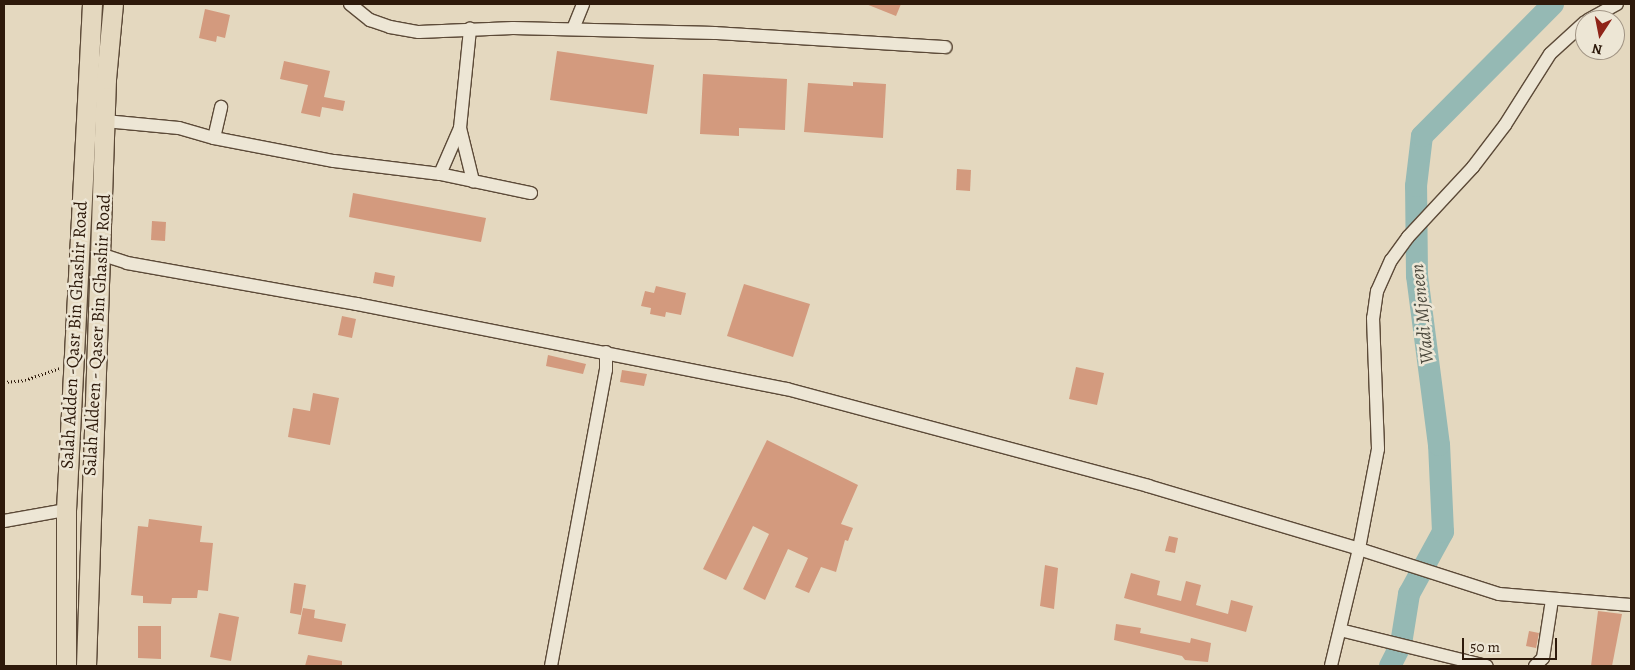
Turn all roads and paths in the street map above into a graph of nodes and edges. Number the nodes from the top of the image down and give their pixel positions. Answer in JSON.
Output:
{"nodes":[{"id":1,"x":92,"y":4,"type":"edge"},
{"id":2,"x":113,"y":4,"type":"edge"},
{"id":3,"x":350,"y":4,"type":"edge"},
{"id":4,"x":583,"y":4,"type":"edge"},
{"id":5,"x":470,"y":29,"type":"junction"},
{"id":6,"x":573,"y":29,"type":"junction"},
{"id":7,"x":1575,"y":32,"type":"edge"},
{"id":8,"x":946,"y":47,"type":"dead end"},
{"id":9,"x":221,"y":107,"type":"dead end"},
{"id":10,"x":105,"y":121,"type":"junction"},
{"id":11,"x":460,"y":128,"type":"junction"},
{"id":12,"x":214,"y":138,"type":"junction"},
{"id":13,"x":440,"y":174,"type":"junction"},
{"id":14,"x":473,"y":181,"type":"junction"},
{"id":15,"x":531,"y":193,"type":"dead end"},
{"id":16,"x":79,"y":221,"type":"junction"},
{"id":17,"x":102,"y":223,"type":"junction"},
{"id":18,"x":100,"y":254,"type":"junction"},
{"id":19,"x":606,"y":352,"type":"junction"},
{"id":20,"x":73,"y":364,"type":"junction"},
{"id":21,"x":4,"y":382,"type":"edge"},
{"id":22,"x":66,"y":510,"type":"junction"},
{"id":23,"x":4,"y":521,"type":"edge"},
{"id":24,"x":1359,"y":550,"type":"junction"},
{"id":25,"x":1552,"y":600,"type":"junction"},
{"id":26,"x":1631,"y":605,"type":"edge"},
{"id":27,"x":1340,"y":630,"type":"junction"},
{"id":28,"x":66,"y":666,"type":"edge"},
{"id":29,"x":86,"y":666,"type":"edge"},
{"id":30,"x":551,"y":666,"type":"edge"},
{"id":31,"x":1331,"y":666,"type":"edge"},
{"id":32,"x":1487,"y":666,"type":"edge"},
{"id":33,"x":1535,"y":666,"type":"edge"}],
"edges":[{"from":1,"to":16,"type":"highway","name":"Salah Adden -Qasr Bin Ghashir Road"},
{"from":2,"to":10,"type":"highway","name":"Salah Aldeen - Qaser Bin Ghashir Road"},
{"from":3,"to":5,"type":"street"},
{"from":4,"to":6,"type":"street"},
{"from":5,"to":6,"type":"street"},
{"from":5,"to":11,"type":"street"},
{"from":6,"to":8,"type":"street"},
{"from":7,"to":24,"type":"street"},
{"from":9,"to":12,"type":"street"},
{"from":10,"to":12,"type":"street"},
{"from":10,"to":17,"type":"highway","name":"Salah Aldeen - Qaser Bin Ghashir Road"},
{"from":11,"to":13,"type":"street"},
{"from":11,"to":14,"type":"street"},
{"from":12,"to":13,"type":"street"},
{"from":13,"to":14,"type":"street"},
{"from":14,"to":15,"type":"street"},
{"from":16,"to":17,"type":"highway"},
{"from":16,"to":20,"type":"highway","name":"Salah Adden -Qasr Bin Ghashir Road"},
{"from":17,"to":18,"type":"highway","name":"Salah Aldeen - Qaser Bin Ghashir Road"},
{"from":18,"to":19,"type":"street"},
{"from":18,"to":29,"type":"highway","name":"Salah Aldeen - Qaser Bin Ghashir Road"},
{"from":19,"to":24,"type":"street"},
{"from":19,"to":30,"type":"street"},
{"from":20,"to":21,"type":"path"},
{"from":20,"to":22,"type":"highway","name":"Salah Adden -Qasr Bin Ghashir Road"},
{"from":22,"to":23,"type":"street"},
{"from":22,"to":28,"type":"highway","name":"Salah Adden -Qasr Bin Ghashir Road"},
{"from":24,"to":25,"type":"street"},
{"from":24,"to":27,"type":"street"},
{"from":25,"to":26,"type":"street"},
{"from":25,"to":33,"type":"street"},
{"from":27,"to":31,"type":"street"},
{"from":27,"to":32,"type":"street"}]}
